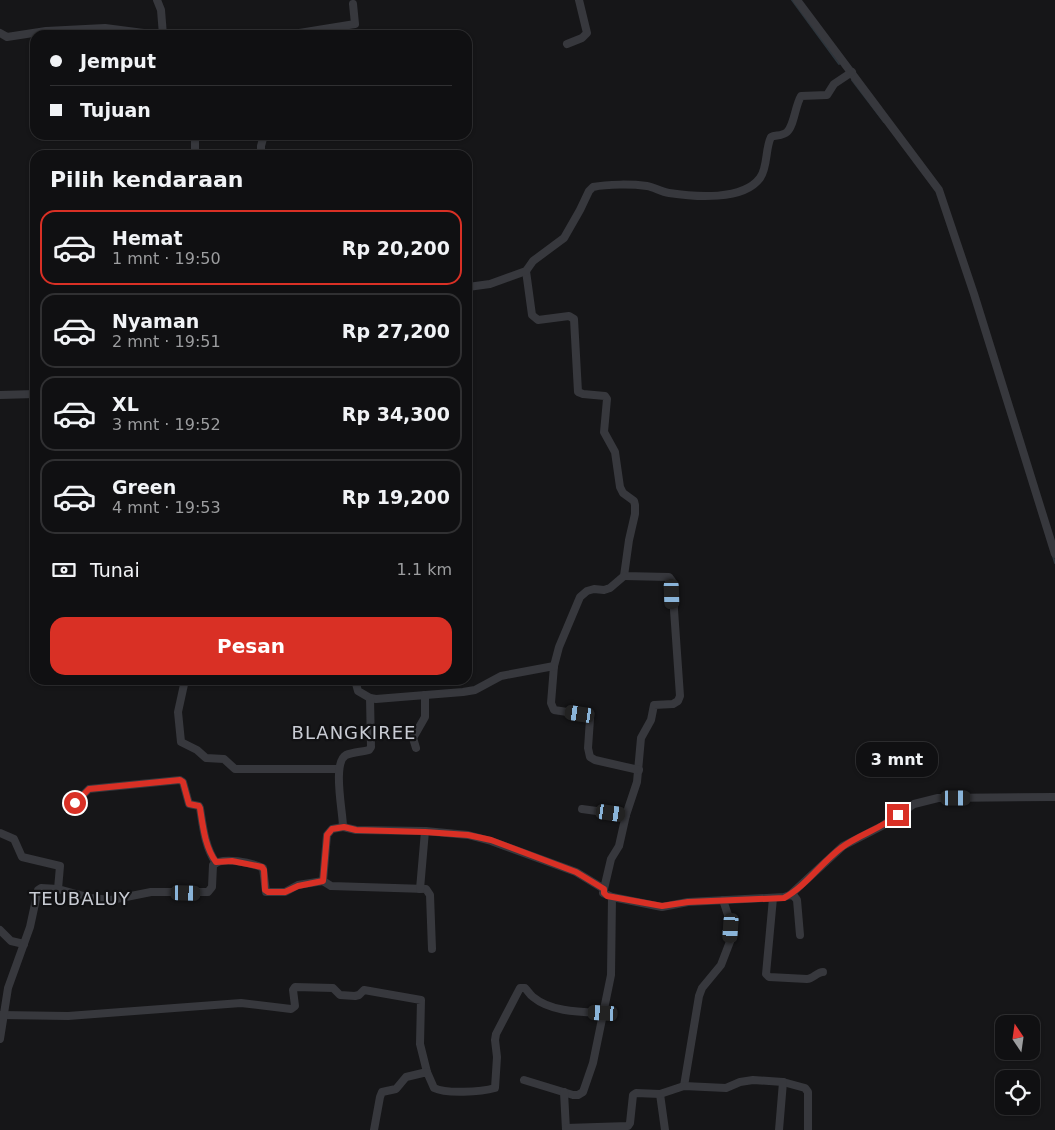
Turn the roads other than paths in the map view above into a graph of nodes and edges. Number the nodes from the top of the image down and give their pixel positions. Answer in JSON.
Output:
{"nodes":[{"id":1,"x":157,"y":0,"type":"edge"},
{"id":2,"x":580,"y":0,"type":"edge"},
{"id":3,"x":798,"y":0,"type":"edge"},
{"id":4,"x":353,"y":4,"type":"dead end"},
{"id":5,"x":66,"y":30,"type":"edge"},
{"id":6,"x":120,"y":30,"type":"edge"},
{"id":7,"x":163,"y":30,"type":"edge"},
{"id":8,"x":318,"y":30,"type":"edge"},
{"id":9,"x":0,"y":33,"type":"edge"},
{"id":10,"x":30,"y":33,"type":"edge"},
{"id":11,"x":568,"y":44,"type":"dead end"},
{"id":12,"x":852,"y":72,"type":"junction"},
{"id":13,"x":526,"y":271,"type":"junction"},
{"id":14,"x":472,"y":286,"type":"edge"},
{"id":15,"x":30,"y":394,"type":"edge"},
{"id":16,"x":0,"y":395,"type":"edge"},
{"id":17,"x":1055,"y":554,"type":"edge"},
{"id":18,"x":624,"y":576,"type":"junction"},
{"id":19,"x":554,"y":666,"type":"junction"},
{"id":20,"x":184,"y":685,"type":"edge"},
{"id":21,"x":357,"y":685,"type":"edge"},
{"id":22,"x":425,"y":695,"type":"junction"},
{"id":23,"x":370,"y":698,"type":"junction"},
{"id":24,"x":416,"y":748,"type":"dead end"},
{"id":25,"x":339,"y":769,"type":"junction"},
{"id":26,"x":639,"y":770,"type":"junction"},
{"id":27,"x":1055,"y":797,"type":"edge"},
{"id":28,"x":75,"y":803,"type":"dead end"},
{"id":29,"x":582,"y":809,"type":"dead end"},
{"id":30,"x":626,"y":815,"type":"junction"},
{"id":31,"x":344,"y":827,"type":"junction"},
{"id":32,"x":425,"y":832,"type":"junction"},
{"id":33,"x":0,"y":833,"type":"edge"},
{"id":34,"x":216,"y":862,"type":"junction"},
{"id":35,"x":323,"y":881,"type":"junction"},
{"id":36,"x":58,"y":889,"type":"junction"},
{"id":37,"x":420,"y":889,"type":"junction"},
{"id":38,"x":604,"y":889,"type":"junction"},
{"id":39,"x":790,"y":895,"type":"junction"},
{"id":40,"x":612,"y":897,"type":"junction"},
{"id":41,"x":773,"y":898,"type":"junction"},
{"id":42,"x":723,"y":900,"type":"junction"},
{"id":43,"x":0,"y":930,"type":"edge"},
{"id":44,"x":800,"y":935,"type":"dead end"},
{"id":45,"x":24,"y":944,"type":"junction"},
{"id":46,"x":432,"y":949,"type":"dead end"},
{"id":47,"x":823,"y":972,"type":"dead end"},
{"id":48,"x":603,"y":1013,"type":"junction"},
{"id":49,"x":2,"y":1016,"type":"edge"},
{"id":50,"x":0,"y":1039,"type":"edge"},
{"id":51,"x":427,"y":1072,"type":"junction"},
{"id":52,"x":524,"y":1080,"type":"dead end"},
{"id":53,"x":782,"y":1082,"type":"junction"},
{"id":54,"x":684,"y":1086,"type":"junction"},
{"id":55,"x":564,"y":1092,"type":"junction"},
{"id":56,"x":660,"y":1094,"type":"junction"},
{"id":57,"x":566,"y":1129,"type":"edge"},
{"id":58,"x":374,"y":1130,"type":"edge"},
{"id":59,"x":665,"y":1130,"type":"edge"},
{"id":60,"x":779,"y":1130,"type":"edge"},
{"id":61,"x":808,"y":1130,"type":"edge"}],
"edges":[{"from":1,"to":7,"type":"street"},
{"from":2,"to":11,"type":"street"},
{"from":3,"to":12,"type":"street"},
{"from":4,"to":8,"type":"street"},
{"from":5,"to":6,"type":"street"},
{"from":9,"to":10,"type":"street"},
{"from":12,"to":13,"type":"street"},
{"from":12,"to":17,"type":"street"},
{"from":13,"to":14,"type":"street"},
{"from":13,"to":18,"type":"street"},
{"from":15,"to":16,"type":"street"},
{"from":18,"to":19,"type":"street"},
{"from":18,"to":26,"type":"street"},
{"from":19,"to":22,"type":"street"},
{"from":19,"to":26,"type":"street"},
{"from":20,"to":25,"type":"street"},
{"from":21,"to":23,"type":"street"},
{"from":22,"to":23,"type":"street"},
{"from":22,"to":24,"type":"street"},
{"from":23,"to":25,"type":"street"},
{"from":25,"to":31,"type":"street"},
{"from":26,"to":30,"type":"street"},
{"from":27,"to":39,"type":"street"},
{"from":28,"to":34,"type":"street"},
{"from":29,"to":30,"type":"street"},
{"from":30,"to":38,"type":"street"},
{"from":31,"to":32,"type":"street"},
{"from":31,"to":35,"type":"street"},
{"from":32,"to":37,"type":"street"},
{"from":32,"to":38,"type":"street"},
{"from":33,"to":36,"type":"street"},
{"from":34,"to":35,"type":"street"},
{"from":34,"to":36,"type":"street"},
{"from":35,"to":37,"type":"street"},
{"from":36,"to":45,"type":"street"},
{"from":37,"to":46,"type":"street"},
{"from":38,"to":40,"type":"street"},
{"from":39,"to":41,"type":"street"},
{"from":39,"to":44,"type":"street"},
{"from":40,"to":42,"type":"street"},
{"from":40,"to":48,"type":"street"},
{"from":41,"to":42,"type":"street"},
{"from":41,"to":47,"type":"street"},
{"from":42,"to":54,"type":"street"},
{"from":43,"to":45,"type":"street"},
{"from":45,"to":49,"type":"street"},
{"from":48,"to":51,"type":"street"},
{"from":48,"to":55,"type":"street"},
{"from":49,"to":50,"type":"street"},
{"from":49,"to":51,"type":"street"},
{"from":51,"to":58,"type":"street"},
{"from":52,"to":55,"type":"street"},
{"from":53,"to":54,"type":"street"},
{"from":53,"to":60,"type":"street"},
{"from":53,"to":61,"type":"street"},
{"from":54,"to":56,"type":"street"},
{"from":55,"to":57,"type":"street"},
{"from":56,"to":57,"type":"street"},
{"from":56,"to":59,"type":"street"}]}
